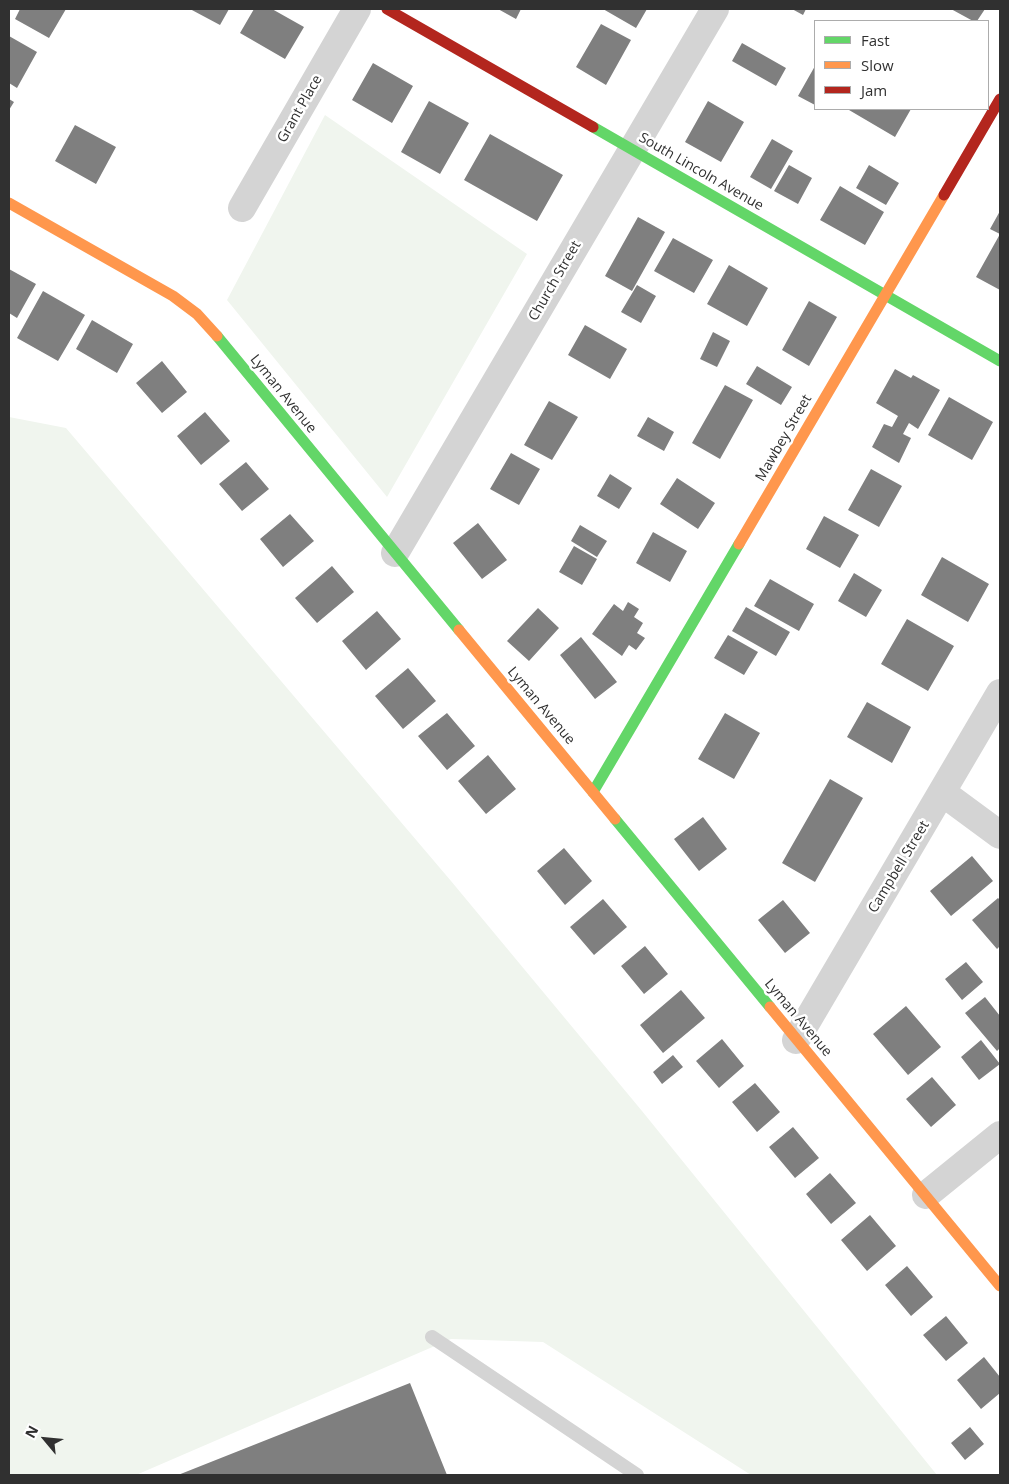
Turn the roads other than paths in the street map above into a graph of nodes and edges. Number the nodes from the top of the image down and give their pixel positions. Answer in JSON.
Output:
{"nodes":[{"id":1,"x":357,"y":9,"type":"edge"},
{"id":2,"x":387,"y":9,"type":"edge"},
{"id":3,"x":715,"y":9,"type":"edge"},
{"id":4,"x":1000,"y":99,"type":"edge"},
{"id":5,"x":632,"y":150,"type":"junction"},
{"id":6,"x":9,"y":203,"type":"edge"},
{"id":7,"x":242,"y":208,"type":"dead end"},
{"id":8,"x":885,"y":295,"type":"junction"},
{"id":9,"x":1000,"y":361,"type":"edge"},
{"id":10,"x":395,"y":554,"type":"junction"},
{"id":11,"x":1000,"y":693,"type":"edge"},
{"id":12,"x":593,"y":792,"type":"junction"},
{"id":13,"x":943,"y":793,"type":"junction"},
{"id":14,"x":1000,"y":835,"type":"edge"},
{"id":15,"x":796,"y":1040,"type":"junction"},
{"id":16,"x":1000,"y":1135,"type":"edge"},
{"id":17,"x":926,"y":1195,"type":"junction"},
{"id":18,"x":1000,"y":1286,"type":"edge"},
{"id":19,"x":432,"y":1337,"type":"dead end"},
{"id":20,"x":637,"y":1475,"type":"edge"}],
"edges":[{"from":1,"to":7,"type":"street","name":"Grant Place"},
{"from":2,"to":5,"type":"street","name":"South Lincoln Avenue"},
{"from":3,"to":5,"type":"street","name":"Church Street"},
{"from":4,"to":8,"type":"street","name":"Mawbey Street"},
{"from":5,"to":8,"type":"street","name":"South Lincoln Avenue"},
{"from":5,"to":10,"type":"street","name":"Church Street"},
{"from":6,"to":10,"type":"street","name":"Lyman Avenue"},
{"from":8,"to":9,"type":"street","name":"South Lincoln Avenue"},
{"from":8,"to":12,"type":"street","name":"Mawbey Street"},
{"from":10,"to":12,"type":"street","name":"Lyman Avenue"},
{"from":11,"to":13,"type":"street","name":"Campbell Street"},
{"from":12,"to":15,"type":"street","name":"Lyman Avenue"},
{"from":13,"to":14,"type":"street"},
{"from":13,"to":15,"type":"street","name":"Campbell Street"},
{"from":15,"to":17,"type":"street","name":"Lyman Avenue"},
{"from":16,"to":17,"type":"street"},
{"from":17,"to":18,"type":"street","name":"Lyman Avenue"},
{"from":19,"to":20,"type":"lane"}]}
